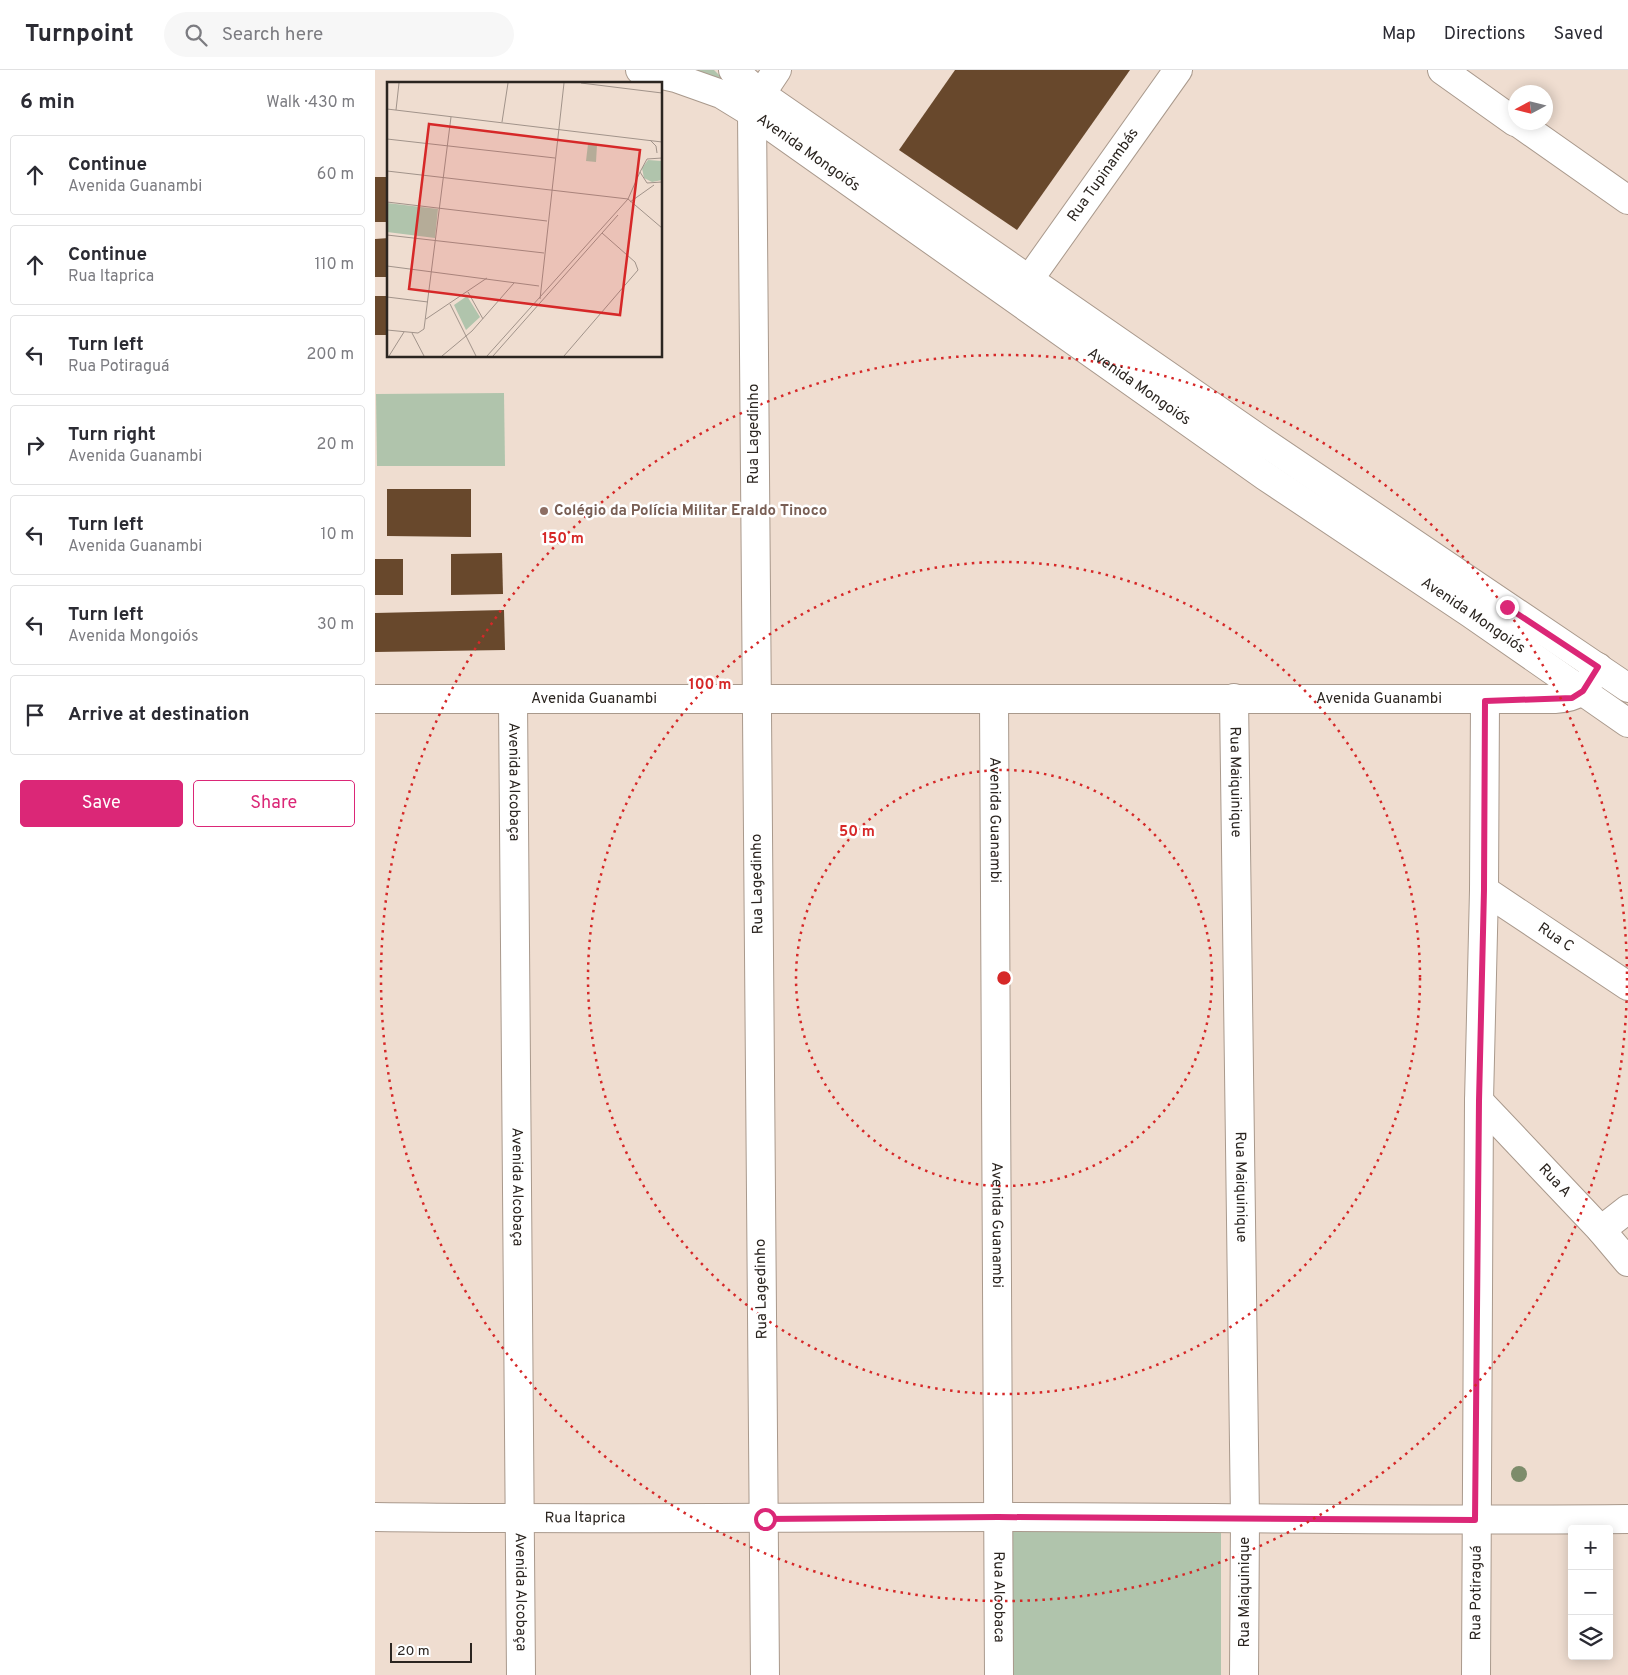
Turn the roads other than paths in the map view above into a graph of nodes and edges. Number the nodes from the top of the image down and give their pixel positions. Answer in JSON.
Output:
{"nodes":[{"id":1,"x":640,"y":70,"type":"edge"},
{"id":2,"x":733,"y":70,"type":"edge"},
{"id":3,"x":777,"y":70,"type":"edge"},
{"id":4,"x":1178,"y":70,"type":"edge"},
{"id":5,"x":1441,"y":70,"type":"edge"},
{"id":6,"x":757,"y":104,"type":"junction"},
{"id":7,"x":1508,"y":116,"type":"edge"},
{"id":8,"x":1527,"y":130,"type":"edge"},
{"id":9,"x":1628,"y":200,"type":"edge"},
{"id":10,"x":1029,"y":280,"type":"junction"},
{"id":11,"x":1598,"y":667,"type":"junction"},
{"id":12,"x":1628,"y":688,"type":"edge"},
{"id":13,"x":1583,"y":691,"type":"junction"},
{"id":14,"x":1235,"y":698,"type":"junction"},
{"id":15,"x":375,"y":699,"type":"edge"},
{"id":16,"x":756,"y":699,"type":"junction"},
{"id":17,"x":994,"y":699,"type":"junction"},
{"id":18,"x":513,"y":701,"type":"junction"},
{"id":19,"x":1485,"y":701,"type":"junction"},
{"id":20,"x":1628,"y":723,"type":"edge"},
{"id":21,"x":1484,"y":890,"type":"junction"},
{"id":22,"x":1628,"y":986,"type":"edge"},
{"id":23,"x":1479,"y":1101,"type":"junction"},
{"id":24,"x":1628,"y":1210,"type":"edge"},
{"id":25,"x":1601,"y":1230,"type":"junction"},
{"id":26,"x":1628,"y":1262,"type":"edge"},
{"id":27,"x":375,"y":1517,"type":"edge"},
{"id":28,"x":998,"y":1517,"type":"junction"},
{"id":29,"x":1245,"y":1518,"type":"junction"},
{"id":30,"x":521,"y":1519,"type":"junction"},
{"id":31,"x":765,"y":1519,"type":"junction"},
{"id":32,"x":1628,"y":1519,"type":"edge"},
{"id":33,"x":1475,"y":1520,"type":"junction"},
{"id":34,"x":521,"y":1675,"type":"edge"},
{"id":35,"x":765,"y":1675,"type":"edge"},
{"id":36,"x":999,"y":1675,"type":"edge"},
{"id":37,"x":1245,"y":1675,"type":"edge"},
{"id":38,"x":1476,"y":1675,"type":"edge"}],
"edges":[{"from":1,"to":6,"type":"street","name":"Avenida Mongoiós"},
{"from":2,"to":6,"type":"street","name":"Avenida Mongoiós"},
{"from":3,"to":6,"type":"street"},
{"from":4,"to":10,"type":"street","name":"Rua Tupinambás"},
{"from":5,"to":7,"type":"street"},
{"from":6,"to":10,"type":"street","name":"Avenida Mongoiós"},
{"from":6,"to":13,"type":"street","name":"Avenida Mongoiós"},
{"from":6,"to":16,"type":"street","name":"Rua Lagedinho"},
{"from":8,"to":9,"type":"street"},
{"from":10,"to":11,"type":"street","name":"Avenida Mongoiós"},
{"from":11,"to":12,"type":"street","name":"Avenida Mongoiós"},
{"from":11,"to":13,"type":"street"},
{"from":13,"to":19,"type":"street","name":"Avenida Guanambi"},
{"from":13,"to":20,"type":"street","name":"Avenida Mongoiós"},
{"from":14,"to":17,"type":"street","name":"Avenida Guanambi"},
{"from":14,"to":19,"type":"street","name":"Avenida Guanambi"},
{"from":14,"to":29,"type":"street","name":"Rua Maiquinique"},
{"from":15,"to":18,"type":"street","name":"Avenida Guanambi"},
{"from":16,"to":17,"type":"street","name":"Avenida Guanambi"},
{"from":16,"to":18,"type":"street","name":"Avenida Guanambi"},
{"from":16,"to":31,"type":"street","name":"Rua Lagedinho"},
{"from":17,"to":28,"type":"street","name":"Avenida Guanambi"},
{"from":18,"to":30,"type":"street","name":"Avenida Alcobaça"},
{"from":19,"to":21,"type":"street","name":"Rua Potiraguá"},
{"from":21,"to":22,"type":"street","name":"Rua C"},
{"from":21,"to":23,"type":"street","name":"Rua Potiraguá"},
{"from":23,"to":25,"type":"street","name":"Rua A"},
{"from":23,"to":33,"type":"street","name":"Rua Potiraguá"},
{"from":24,"to":25,"type":"street"},
{"from":25,"to":26,"type":"street","name":"Rua A"},
{"from":27,"to":30,"type":"street","name":"Rua Itaprica"},
{"from":28,"to":29,"type":"street"},
{"from":28,"to":31,"type":"street"},
{"from":28,"to":36,"type":"street","name":"Rua Alcobaca"},
{"from":29,"to":33,"type":"street"},
{"from":29,"to":37,"type":"street","name":"Rua Maiquinique"},
{"from":30,"to":31,"type":"street","name":"Rua Itaprica"},
{"from":30,"to":34,"type":"street","name":"Avenida Alcobaça"},
{"from":31,"to":35,"type":"street","name":"Rua Lagedinho"},
{"from":32,"to":33,"type":"street"},
{"from":33,"to":38,"type":"street","name":"Rua Potiraguá"}]}
